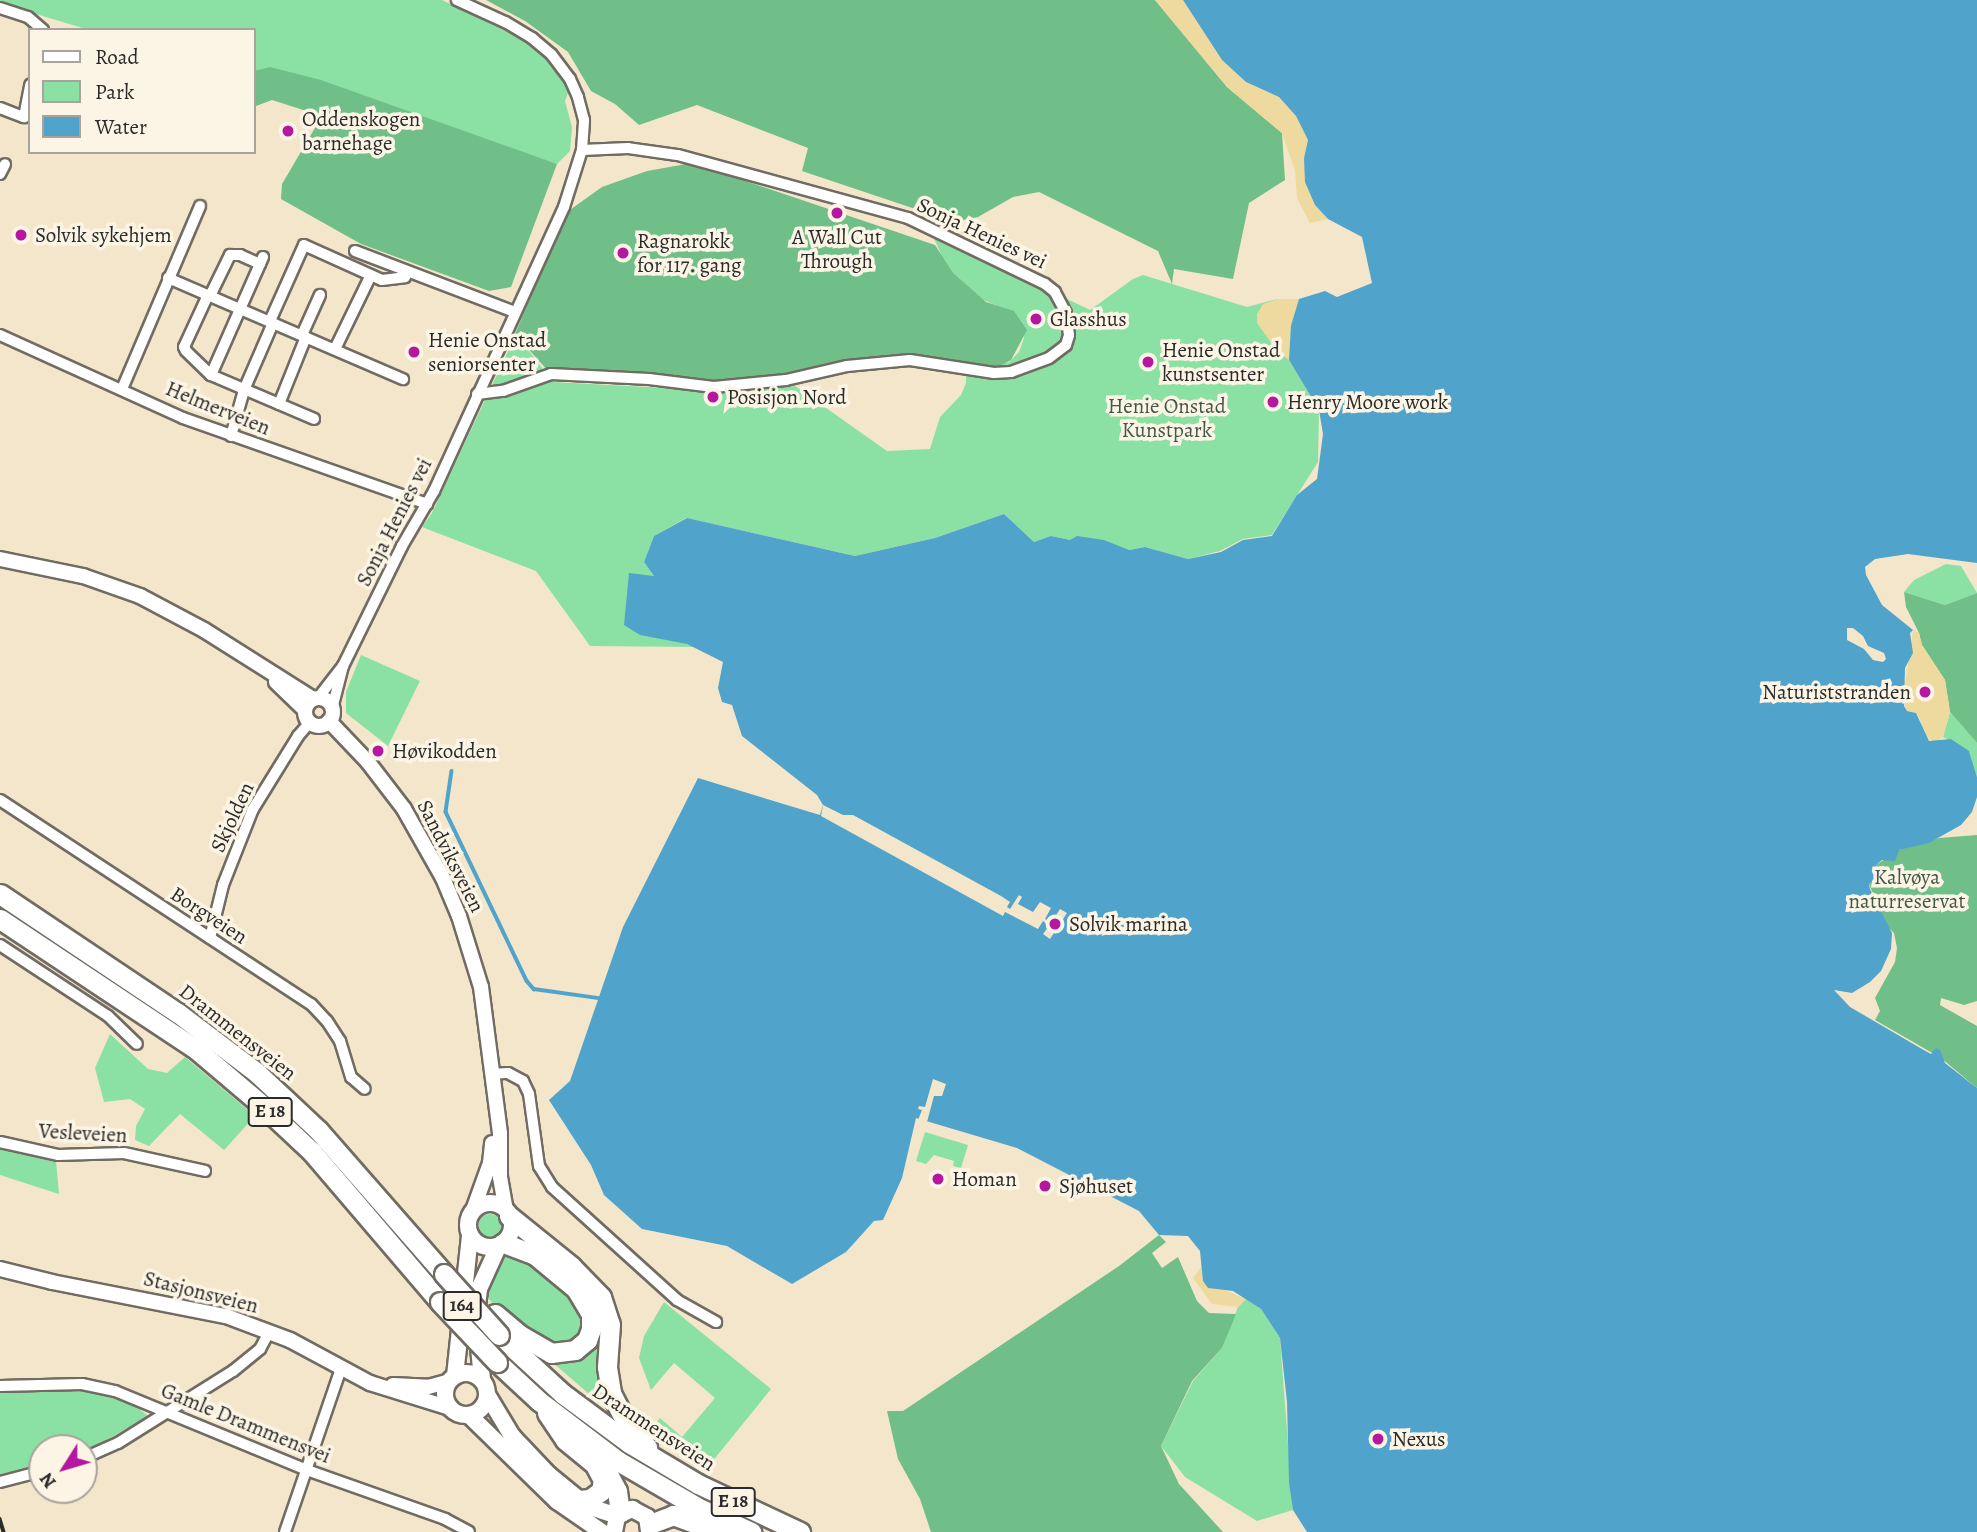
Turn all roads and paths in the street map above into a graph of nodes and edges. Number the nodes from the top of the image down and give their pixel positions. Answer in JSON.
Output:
{"nodes":[{"id":1,"x":457,"y":0,"type":"edge"},
{"id":2,"x":0,"y":8,"type":"edge"},
{"id":3,"x":41,"y":28,"type":"edge"},
{"id":4,"x":28,"y":96,"type":"edge"},
{"id":5,"x":0,"y":108,"type":"edge"},
{"id":6,"x":582,"y":150,"type":"junction"},
{"id":7,"x":200,"y":206,"type":"dead end"},
{"id":8,"x":355,"y":251,"type":"dead end"},
{"id":9,"x":407,"y":271,"type":"junction"},
{"id":10,"x":371,"y":275,"type":"junction"},
{"id":11,"x":168,"y":278,"type":"junction"},
{"id":12,"x":320,"y":295,"type":"dead end"},
{"id":13,"x":209,"y":296,"type":"junction"},
{"id":14,"x":241,"y":309,"type":"junction"},
{"id":15,"x":515,"y":312,"type":"junction"},
{"id":16,"x":271,"y":322,"type":"junction"},
{"id":17,"x":0,"y":335,"type":"edge"},
{"id":18,"x":304,"y":336,"type":"junction"},
{"id":19,"x":335,"y":349,"type":"junction"},
{"id":20,"x":211,"y":375,"type":"junction"},
{"id":21,"x":403,"y":379,"type":"dead end"},
{"id":22,"x":122,"y":388,"type":"junction"},
{"id":23,"x":244,"y":390,"type":"junction"},
{"id":24,"x":477,"y":394,"type":"junction"},
{"id":25,"x":279,"y":404,"type":"junction"},
{"id":26,"x":314,"y":419,"type":"dead end"},
{"id":27,"x":231,"y":436,"type":"junction"},
{"id":28,"x":427,"y":504,"type":"junction"},
{"id":29,"x":0,"y":559,"type":"edge"},
{"id":30,"x":343,"y":666,"type":"junction"},
{"id":31,"x":312,"y":707,"type":"junction"},
{"id":32,"x":331,"y":715,"type":"junction"},
{"id":33,"x":0,"y":800,"type":"edge"},
{"id":34,"x":0,"y":894,"type":"edge"},
{"id":35,"x":0,"y":919,"type":"edge"},
{"id":36,"x":210,"y":937,"type":"junction"},
{"id":37,"x":0,"y":945,"type":"edge"},
{"id":38,"x":137,"y":1044,"type":"dead end"},
{"id":39,"x":492,"y":1074,"type":"junction"},
{"id":40,"x":365,"y":1089,"type":"dead end"},
{"id":41,"x":495,"y":1113,"type":"junction"},
{"id":42,"x":0,"y":1142,"type":"edge"},
{"id":43,"x":205,"y":1171,"type":"dead end"},
{"id":44,"x":472,"y":1213,"type":"junction"},
{"id":45,"x":507,"y":1213,"type":"junction"},
{"id":46,"x":470,"y":1236,"type":"junction"},
{"id":47,"x":501,"y":1244,"type":"junction"},
{"id":48,"x":445,"y":1267,"type":"junction"},
{"id":49,"x":0,"y":1269,"type":"edge"},
{"id":50,"x":716,"y":1322,"type":"dead end"},
{"id":51,"x":269,"y":1332,"type":"junction"},
{"id":52,"x":341,"y":1368,"type":"junction"},
{"id":53,"x":452,"y":1379,"type":"junction"},
{"id":54,"x":482,"y":1380,"type":"junction"},
{"id":55,"x":381,"y":1385,"type":"junction"},
{"id":56,"x":0,"y":1386,"type":"edge"},
{"id":57,"x":488,"y":1396,"type":"junction"},
{"id":58,"x":539,"y":1401,"type":"junction"},
{"id":59,"x":450,"y":1408,"type":"junction"},
{"id":60,"x":167,"y":1413,"type":"junction"},
{"id":61,"x":469,"y":1415,"type":"junction"},
{"id":62,"x":98,"y":1452,"type":"edge"},
{"id":63,"x":596,"y":1467,"type":"junction"},
{"id":64,"x":668,"y":1467,"type":"junction"},
{"id":65,"x":304,"y":1469,"type":"junction"},
{"id":66,"x":28,"y":1475,"type":"edge"},
{"id":67,"x":0,"y":1482,"type":"edge"},
{"id":68,"x":579,"y":1500,"type":"junction"},
{"id":69,"x":617,"y":1520,"type":"edge"},
{"id":70,"x":650,"y":1530,"type":"edge"},
{"id":71,"x":285,"y":1532,"type":"edge"},
{"id":72,"x":469,"y":1532,"type":"edge"},
{"id":73,"x":602,"y":1532,"type":"edge"},
{"id":74,"x":719,"y":1532,"type":"edge"},
{"id":75,"x":751,"y":1532,"type":"edge"},
{"id":76,"x":800,"y":1532,"type":"edge"}],
"edges":[{"from":1,"to":6,"type":"street"},
{"from":2,"to":3,"type":"street"},
{"from":4,"to":5,"type":"street"},
{"from":6,"to":15,"type":"street","name":"Sonja Henies vei"},
{"from":6,"to":24,"type":"street","name":"Sonja Henies vei"},
{"from":7,"to":11,"type":"street"},
{"from":8,"to":9,"type":"street"},
{"from":9,"to":10,"type":"street"},
{"from":9,"to":15,"type":"street"},
{"from":10,"to":16,"type":"street"},
{"from":10,"to":19,"type":"street"},
{"from":11,"to":13,"type":"street"},
{"from":11,"to":22,"type":"street"},
{"from":12,"to":18,"type":"street"},
{"from":13,"to":14,"type":"street"},
{"from":13,"to":14,"type":"street"},
{"from":13,"to":20,"type":"street"},
{"from":14,"to":16,"type":"street"},
{"from":14,"to":20,"type":"street"},
{"from":15,"to":24,"type":"street","name":"Sonja Henies vei"},
{"from":16,"to":18,"type":"street"},
{"from":16,"to":23,"type":"street"},
{"from":17,"to":22,"type":"street","name":"Helmerveien"},
{"from":18,"to":19,"type":"street"},
{"from":18,"to":25,"type":"street"},
{"from":19,"to":21,"type":"street"},
{"from":20,"to":23,"type":"street"},
{"from":22,"to":27,"type":"street","name":"Helmerveien"},
{"from":23,"to":25,"type":"street"},
{"from":23,"to":27,"type":"street"},
{"from":24,"to":28,"type":"street","name":"Sonja Henies vei"},
{"from":25,"to":26,"type":"street"},
{"from":27,"to":28,"type":"street","name":"Helmerveien"},
{"from":28,"to":30,"type":"street","name":"Sonja Henies vei"},
{"from":29,"to":31,"type":"main road","name":"Sandviksveien"},
{"from":30,"to":31,"type":"street","name":"Sonja Henies vei"},
{"from":30,"to":32,"type":"street","name":"Sonja Henies vei"},
{"from":31,"to":32,"type":"main road","name":"Sandviksveien"},
{"from":31,"to":32,"type":"main road"},
{"from":31,"to":36,"type":"street","name":"Skjolden"},
{"from":32,"to":39,"type":"main road","name":"Sandviksveien"},
{"from":33,"to":36,"type":"street","name":"Borgveien"},
{"from":34,"to":48,"type":"highway","name":"Drammensveien","number":"E 18"},
{"from":35,"to":58,"type":"highway","name":"Drammensveien","number":"E 18","bridge":true},
{"from":36,"to":40,"type":"street","name":"Borgveien"},
{"from":37,"to":38,"type":"street"},
{"from":39,"to":41,"type":"main road","name":"Sandviksveien"},
{"from":39,"to":50,"type":"street"},
{"from":41,"to":44,"type":"main road","name":"Sandviksveien"},
{"from":41,"to":45,"type":"main road","name":"Sandviksveien"},
{"from":42,"to":43,"type":"street","name":"Vesleveien"},
{"from":44,"to":45,"type":"main road"},
{"from":44,"to":46,"type":"main road","number":"164"},
{"from":45,"to":47,"type":"main road","number":"164"},
{"from":45,"to":64,"type":"highway","number":"E 18"},
{"from":46,"to":47,"type":"main road"},
{"from":46,"to":53,"type":"main road","number":"164"},
{"from":47,"to":48,"type":"highway","number":"E 18"},
{"from":47,"to":54,"type":"main road","number":"164"},
{"from":48,"to":64,"type":"highway","name":"Drammensveien","number":"E 18","bridge":true},
{"from":49,"to":51,"type":"main road","name":"Stasjonsveien"},
{"from":51,"to":52,"type":"main road","name":"Stasjonsveien"},
{"from":51,"to":60,"type":"street"},
{"from":52,"to":55,"type":"main road","name":"Stasjonsveien"},
{"from":52,"to":65,"type":"street"},
{"from":53,"to":54,"type":"main road"},
{"from":53,"to":55,"type":"main road","name":"Stasjonsveien"},
{"from":53,"to":59,"type":"main road","number":"164"},
{"from":54,"to":57,"type":"main road","number":"164"},
{"from":55,"to":59,"type":"main road","name":"Stasjonsveien"},
{"from":56,"to":60,"type":"street","name":"Gamle Drammensvei"},
{"from":57,"to":61,"type":"main road"},
{"from":57,"to":68,"type":"main road","number":"164"},
{"from":58,"to":63,"type":"highway","number":"E 18"},
{"from":58,"to":75,"type":"highway","number":"E 18"},
{"from":59,"to":61,"type":"main road"},
{"from":60,"to":62,"type":"street"},
{"from":60,"to":65,"type":"street","name":"Gamle Drammensvei"},
{"from":61,"to":73,"type":"main road"},
{"from":63,"to":68,"type":"highway"},
{"from":63,"to":69,"type":"highway","number":"E 18"},
{"from":64,"to":76,"type":"highway","name":"Drammensveien","number":"E 18"},
{"from":65,"to":71,"type":"street"},
{"from":65,"to":72,"type":"street","name":"Gamle Drammensvei"},
{"from":66,"to":67,"type":"street"},
{"from":68,"to":69,"type":"main road","number":"164"},
{"from":69,"to":70,"type":"main road","number":"164"},
{"from":70,"to":74,"type":"highway","number":"E 18"}]}
